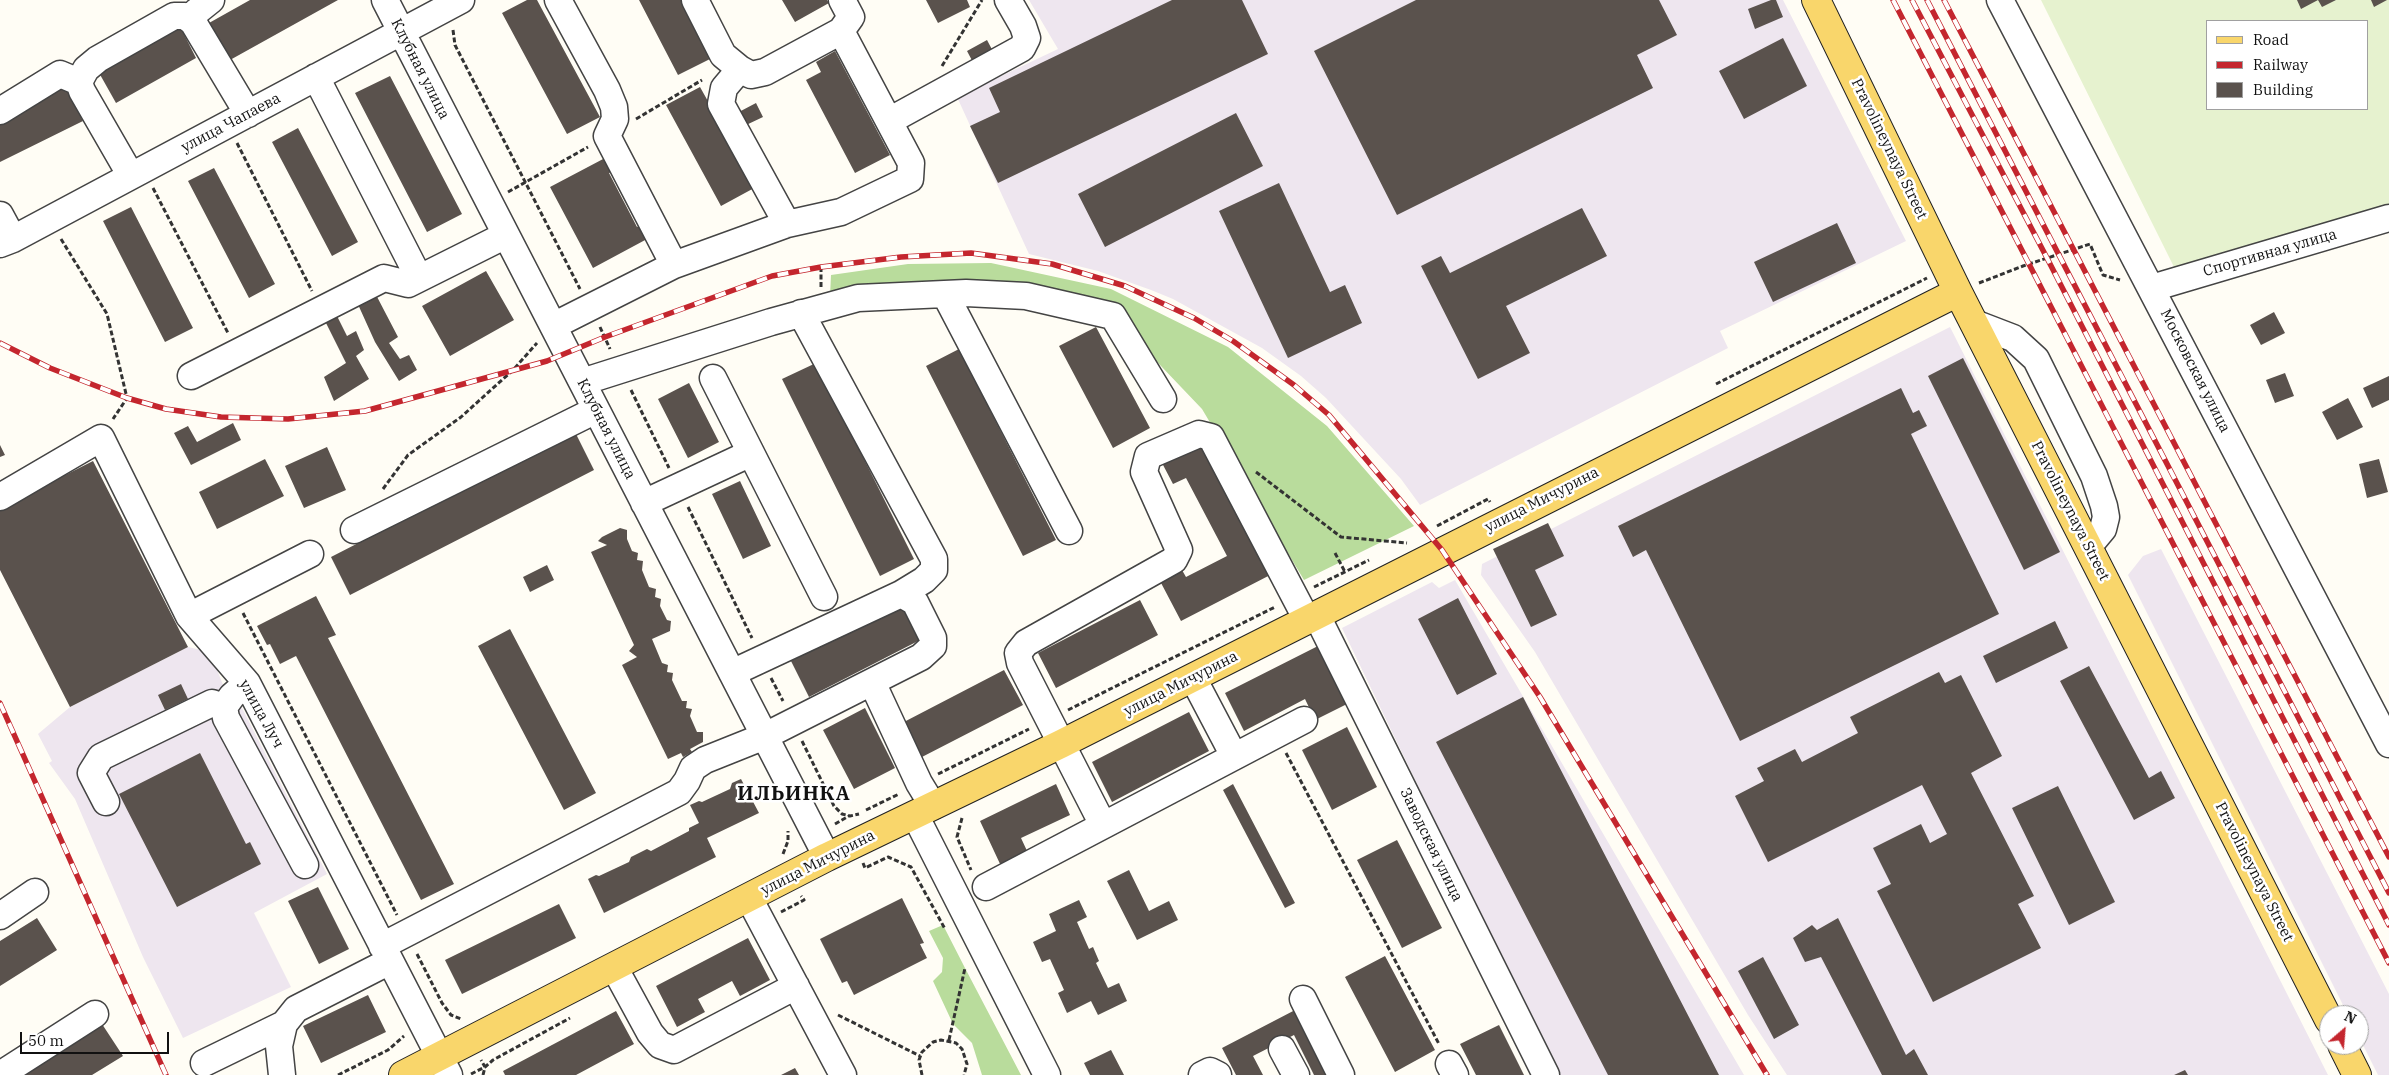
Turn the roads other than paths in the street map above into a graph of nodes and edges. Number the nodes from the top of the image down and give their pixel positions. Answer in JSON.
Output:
{"nodes":[{"id":1,"x":211,"y":0,"type":"edge"},
{"id":2,"x":385,"y":0,"type":"edge"},
{"id":3,"x":558,"y":0,"type":"edge"},
{"id":4,"x":696,"y":0,"type":"edge"},
{"id":5,"x":842,"y":0,"type":"edge"},
{"id":6,"x":1008,"y":0,"type":"edge"},
{"id":7,"x":1816,"y":0,"type":"edge"},
{"id":8,"x":2000,"y":0,"type":"edge"},
{"id":9,"x":458,"y":11,"type":"edge"},
{"id":10,"x":193,"y":22,"type":"junction"},
{"id":11,"x":841,"y":31,"type":"junction"},
{"id":12,"x":402,"y":32,"type":"junction"},
{"id":13,"x":740,"y":69,"type":"junction"},
{"id":14,"x":316,"y":77,"type":"junction"},
{"id":15,"x":79,"y":82,"type":"junction"},
{"id":16,"x":0,"y":110,"type":"edge"},
{"id":17,"x":238,"y":119,"type":"junction"},
{"id":18,"x":889,"y":122,"type":"junction"},
{"id":19,"x":137,"y":173,"type":"junction"},
{"id":20,"x":0,"y":215,"type":"edge"},
{"id":21,"x":2389,"y":218,"type":"edge"},
{"id":22,"x":787,"y":224,"type":"junction"},
{"id":23,"x":506,"y":235,"type":"junction"},
{"id":24,"x":7,"y":241,"type":"edge"},
{"id":25,"x":674,"y":265,"type":"junction"},
{"id":26,"x":419,"y":278,"type":"junction"},
{"id":27,"x":2152,"y":288,"type":"junction"},
{"id":28,"x":1958,"y":292,"type":"junction"},
{"id":29,"x":945,"y":294,"type":"junction"},
{"id":30,"x":801,"y":313,"type":"junction"},
{"id":31,"x":1974,"y":323,"type":"junction"},
{"id":32,"x":552,"y":326,"type":"junction"},
{"id":33,"x":191,"y":376,"type":"dead end"},
{"id":34,"x":713,"y":378,"type":"dead end"},
{"id":35,"x":582,"y":382,"type":"junction"},
{"id":36,"x":1163,"y":399,"type":"dead end"},
{"id":37,"x":596,"y":410,"type":"junction"},
{"id":38,"x":751,"y":453,"type":"junction"},
{"id":39,"x":0,"y":497,"type":"edge"},
{"id":40,"x":644,"y":503,"type":"junction"},
{"id":41,"x":354,"y":530,"type":"dead end"},
{"id":42,"x":1069,"y":530,"type":"dead end"},
{"id":43,"x":2088,"y":547,"type":"junction"},
{"id":44,"x":310,"y":554,"type":"dead end"},
{"id":45,"x":901,"y":594,"type":"junction"},
{"id":46,"x":824,"y":597,"type":"dead end"},
{"id":47,"x":1307,"y":610,"type":"junction"},
{"id":48,"x":189,"y":616,"type":"junction"},
{"id":49,"x":732,"y":673,"type":"junction"},
{"id":50,"x":1193,"y":678,"type":"junction"},
{"id":51,"x":872,"y":682,"type":"junction"},
{"id":52,"x":247,"y":683,"type":"junction"},
{"id":53,"x":224,"y":707,"type":"junction"},
{"id":54,"x":1304,"y":720,"type":"dead end"},
{"id":55,"x":764,"y":736,"type":"junction"},
{"id":56,"x":1062,"y":744,"type":"junction"},
{"id":57,"x":2389,"y":744,"type":"edge"},
{"id":58,"x":1234,"y":756,"type":"junction"},
{"id":59,"x":106,"y":802,"type":"dead end"},
{"id":60,"x":922,"y":802,"type":"junction"},
{"id":61,"x":1103,"y":825,"type":"junction"},
{"id":62,"x":827,"y":857,"type":"junction"},
{"id":63,"x":305,"y":864,"type":"dead end"},
{"id":64,"x":986,"y":887,"type":"dead end"},
{"id":65,"x":35,"y":892,"type":"dead end"},
{"id":66,"x":749,"y":898,"type":"junction"},
{"id":67,"x":0,"y":916,"type":"edge"},
{"id":68,"x":386,"y":954,"type":"junction"},
{"id":69,"x":614,"y":967,"type":"junction"},
{"id":70,"x":796,"y":986,"type":"junction"},
{"id":71,"x":1303,"y":999,"type":"dead end"},
{"id":72,"x":2321,"y":1005,"type":"edge"},
{"id":73,"x":95,"y":1014,"type":"dead end"},
{"id":74,"x":284,"y":1024,"type":"junction"},
{"id":75,"x":1282,"y":1049,"type":"dead end"},
{"id":76,"x":2347,"y":1055,"type":"edge"},
{"id":77,"x":204,"y":1063,"type":"dead end"},
{"id":78,"x":444,"y":1066,"type":"edge"},
{"id":79,"x":0,"y":1075,"type":"edge"},
{"id":80,"x":282,"y":1075,"type":"edge"},
{"id":81,"x":403,"y":1075,"type":"edge"},
{"id":82,"x":843,"y":1075,"type":"edge"},
{"id":83,"x":1046,"y":1075,"type":"edge"},
{"id":84,"x":1202,"y":1075,"type":"edge"},
{"id":85,"x":1218,"y":1075,"type":"edge"},
{"id":86,"x":1296,"y":1075,"type":"edge"},
{"id":87,"x":1341,"y":1075,"type":"edge"},
{"id":88,"x":1546,"y":1075,"type":"edge"},
{"id":89,"x":2357,"y":1075,"type":"edge"}],
"edges":[{"from":1,"to":10,"type":"street"},
{"from":2,"to":12,"type":"street","name":"Клубная улица"},
{"from":3,"to":25,"type":"street"},
{"from":4,"to":13,"type":"street"},
{"from":5,"to":11,"type":"street"},
{"from":6,"to":18,"type":"street"},
{"from":7,"to":28,"type":"main road","name":"Pravolineynaya Street"},
{"from":8,"to":27,"type":"street","name":"Московская улица"},
{"from":9,"to":12,"type":"street","name":"улица Чапаева"},
{"from":10,"to":15,"type":"street"},
{"from":10,"to":17,"type":"street"},
{"from":11,"to":13,"type":"street"},
{"from":11,"to":18,"type":"street"},
{"from":12,"to":14,"type":"street","name":"улица Чапаева"},
{"from":12,"to":23,"type":"street","name":"Клубная улица"},
{"from":13,"to":22,"type":"street"},
{"from":14,"to":17,"type":"street","name":"улица Чапаева"},
{"from":14,"to":26,"type":"street"},
{"from":15,"to":16,"type":"street"},
{"from":15,"to":19,"type":"street"},
{"from":17,"to":19,"type":"street","name":"улица Чапаева"},
{"from":18,"to":22,"type":"street"},
{"from":19,"to":24,"type":"street","name":"улица Чапаева"},
{"from":20,"to":24,"type":"street"},
{"from":21,"to":27,"type":"street","name":"Спортивная улица"},
{"from":22,"to":25,"type":"street"},
{"from":23,"to":26,"type":"street"},
{"from":23,"to":32,"type":"street","name":"Клубная улица"},
{"from":25,"to":32,"type":"street"},
{"from":26,"to":33,"type":"street"},
{"from":27,"to":57,"type":"street","name":"Московская улица"},
{"from":28,"to":31,"type":"main road","name":"Pravolineynaya Street"},
{"from":28,"to":47,"type":"main road","name":"улица Мичурина"},
{"from":29,"to":30,"type":"street"},
{"from":29,"to":36,"type":"street"},
{"from":29,"to":42,"type":"street"},
{"from":30,"to":35,"type":"street"},
{"from":30,"to":45,"type":"street"},
{"from":31,"to":43,"type":"main road","name":"Pravolineynaya Street"},
{"from":31,"to":43,"type":"street"},
{"from":32,"to":35,"type":"street","name":"Клубная улица"},
{"from":34,"to":38,"type":"street"},
{"from":35,"to":37,"type":"street","name":"Клубная улица"},
{"from":37,"to":40,"type":"street","name":"Клубная улица"},
{"from":37,"to":41,"type":"street"},
{"from":38,"to":40,"type":"street"},
{"from":38,"to":46,"type":"street"},
{"from":39,"to":48,"type":"street","name":"улица Луч"},
{"from":40,"to":49,"type":"street","name":"Клубная улица"},
{"from":43,"to":72,"type":"main road","name":"Pravolineynaya Street"},
{"from":44,"to":48,"type":"street"},
{"from":45,"to":49,"type":"street"},
{"from":45,"to":51,"type":"street"},
{"from":47,"to":50,"type":"main road","name":"улица Мичурина"},
{"from":47,"to":56,"type":"street","name":"Заводская улица"},
{"from":47,"to":88,"type":"street","name":"Заводская улица"},
{"from":48,"to":52,"type":"street","name":"улица Луч"},
{"from":49,"to":55,"type":"street","name":"Клубная улица"},
{"from":50,"to":56,"type":"main road","name":"улица Мичурина"},
{"from":50,"to":58,"type":"street"},
{"from":51,"to":55,"type":"street"},
{"from":51,"to":60,"type":"street"},
{"from":52,"to":53,"type":"street"},
{"from":52,"to":68,"type":"street","name":"улица Луч"},
{"from":53,"to":59,"type":"street"},
{"from":53,"to":63,"type":"street"},
{"from":54,"to":58,"type":"street"},
{"from":55,"to":62,"type":"street","name":"Клубная улица"},
{"from":55,"to":68,"type":"street"},
{"from":56,"to":60,"type":"main road","name":"улица Мичурина"},
{"from":56,"to":61,"type":"street"},
{"from":58,"to":61,"type":"street"},
{"from":60,"to":62,"type":"main road","name":"улица Мичурина"},
{"from":60,"to":83,"type":"street"},
{"from":61,"to":64,"type":"street"},
{"from":62,"to":66,"type":"main road","name":"улица Мичурина"},
{"from":65,"to":67,"type":"street"},
{"from":66,"to":69,"type":"main road","name":"улица Мичурина"},
{"from":66,"to":70,"type":"street"},
{"from":68,"to":74,"type":"street"},
{"from":68,"to":78,"type":"street","name":"улица Луч"},
{"from":69,"to":70,"type":"street"},
{"from":69,"to":78,"type":"main road","name":"улица Мичурина"},
{"from":70,"to":82,"type":"street"},
{"from":71,"to":87,"type":"street"},
{"from":73,"to":79,"type":"street"},
{"from":74,"to":77,"type":"street"},
{"from":74,"to":80,"type":"street"},
{"from":75,"to":86,"type":"street"},
{"from":76,"to":89,"type":"main road"},
{"from":78,"to":81,"type":"main road","name":"улица Мичурина"},
{"from":84,"to":85,"type":"street"}]}
